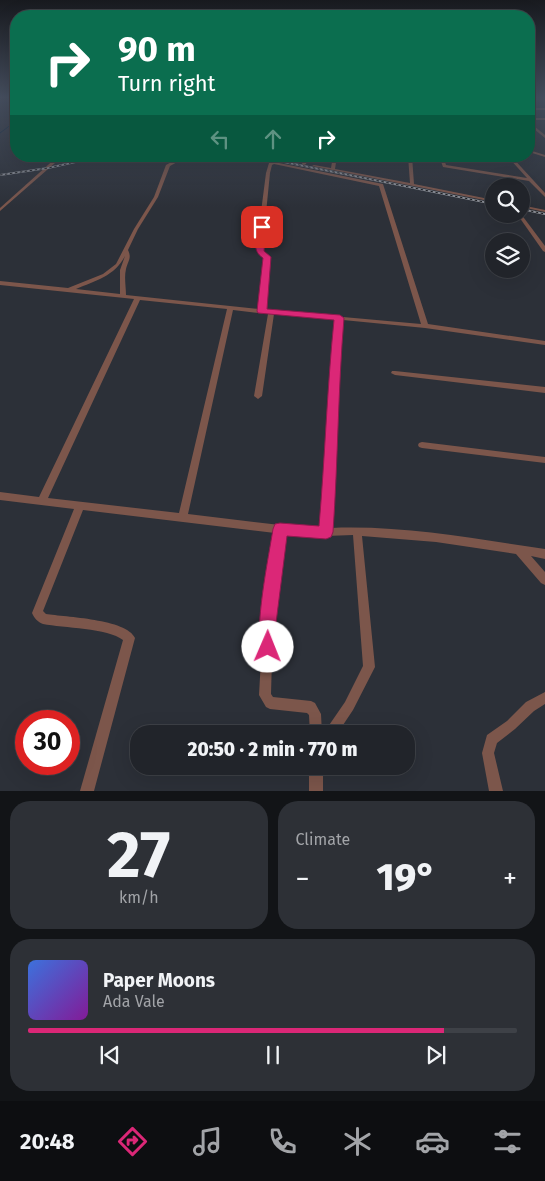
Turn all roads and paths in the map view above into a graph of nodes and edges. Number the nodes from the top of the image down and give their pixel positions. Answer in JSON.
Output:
{"nodes":[{"id":1,"x":54,"y":162,"type":"edge"},
{"id":2,"x":174,"y":162,"type":"edge"},
{"id":3,"x":294,"y":162,"type":"edge"},
{"id":4,"x":305,"y":162,"type":"edge"},
{"id":5,"x":334,"y":162,"type":"edge"},
{"id":6,"x":410,"y":162,"type":"edge"},
{"id":7,"x":443,"y":162,"type":"edge"},
{"id":8,"x":514,"y":162,"type":"edge"},
{"id":9,"x":303,"y":166,"type":"junction"},
{"id":10,"x":333,"y":169,"type":"junction"},
{"id":11,"x":518,"y":178,"type":"edge"},
{"id":12,"x":528,"y":178,"type":"edge"},
{"id":13,"x":530,"y":180,"type":"edge"},
{"id":14,"x":412,"y":185,"type":"junction"},
{"id":15,"x":545,"y":196,"type":"edge"},
{"id":16,"x":485,"y":199,"type":"edge"},
{"id":17,"x":530,"y":208,"type":"edge"},
{"id":18,"x":0,"y":210,"type":"edge"},
{"id":19,"x":545,"y":211,"type":"edge"},
{"id":20,"x":526,"y":223,"type":"edge"},
{"id":21,"x":127,"y":248,"type":"junction"},
{"id":22,"x":545,"y":250,"type":"edge"},
{"id":23,"x":0,"y":283,"type":"edge"},
{"id":24,"x":67,"y":290,"type":"junction"},
{"id":25,"x":123,"y":296,"type":"junction"},
{"id":26,"x":138,"y":298,"type":"junction"},
{"id":27,"x":230,"y":308,"type":"junction"},
{"id":28,"x":262,"y":311,"type":"junction"},
{"id":29,"x":271,"y":312,"type":"junction"},
{"id":30,"x":340,"y":318,"type":"junction"},
{"id":31,"x":425,"y":326,"type":"junction"},
{"id":32,"x":545,"y":342,"type":"edge"},
{"id":33,"x":395,"y":373,"type":"dead end"},
{"id":34,"x":545,"y":390,"type":"edge"},
{"id":35,"x":258,"y":396,"type":"dead end"},
{"id":36,"x":422,"y":445,"type":"dead end"},
{"id":37,"x":545,"y":460,"type":"edge"},
{"id":38,"x":0,"y":496,"type":"edge"},
{"id":39,"x":42,"y":501,"type":"junction"},
{"id":40,"x":80,"y":506,"type":"junction"},
{"id":41,"x":182,"y":518,"type":"junction"},
{"id":42,"x":280,"y":529,"type":"junction"},
{"id":43,"x":357,"y":531,"type":"junction"},
{"id":44,"x":326,"y":532,"type":"junction"},
{"id":45,"x":519,"y":550,"type":"junction"},
{"id":46,"x":545,"y":554,"type":"edge"},
{"id":47,"x":545,"y":580,"type":"edge"},
{"id":48,"x":545,"y":698,"type":"edge"},
{"id":49,"x":316,"y":725,"type":"edge"},
{"id":50,"x":335,"y":725,"type":"edge"},
{"id":51,"x":316,"y":775,"type":"edge"},
{"id":52,"x":88,"y":791,"type":"edge"},
{"id":53,"x":316,"y":791,"type":"edge"},
{"id":54,"x":496,"y":791,"type":"edge"}],
"edges":[{"from":1,"to":18,"type":"street"},
{"from":2,"to":21,"type":"street"},
{"from":3,"to":9,"type":"street"},
{"from":4,"to":9,"type":"street"},
{"from":5,"to":10,"type":"street"},
{"from":6,"to":14,"type":"street"},
{"from":7,"to":11,"type":"street"},
{"from":8,"to":12,"type":"street"},
{"from":9,"to":10,"type":"street"},
{"from":9,"to":28,"type":"street"},
{"from":9,"to":31,"type":"street"},
{"from":10,"to":14,"type":"street"},
{"from":13,"to":15,"type":"street"},
{"from":14,"to":16,"type":"street"},
{"from":17,"to":19,"type":"street"},
{"from":20,"to":22,"type":"street"},
{"from":21,"to":24,"type":"street"},
{"from":21,"to":25,"type":"street"},
{"from":23,"to":24,"type":"street"},
{"from":24,"to":25,"type":"street"},
{"from":25,"to":26,"type":"street"},
{"from":26,"to":27,"type":"street"},
{"from":26,"to":39,"type":"street"},
{"from":27,"to":28,"type":"street"},
{"from":27,"to":41,"type":"street"},
{"from":28,"to":29,"type":"street"},
{"from":29,"to":30,"type":"street"},
{"from":29,"to":35,"type":"street"},
{"from":30,"to":31,"type":"street"},
{"from":30,"to":44,"type":"street"},
{"from":31,"to":32,"type":"street"},
{"from":33,"to":34,"type":"street"},
{"from":36,"to":37,"type":"street"},
{"from":38,"to":39,"type":"street"},
{"from":39,"to":40,"type":"street"},
{"from":40,"to":41,"type":"street"},
{"from":40,"to":52,"type":"street"},
{"from":41,"to":42,"type":"street"},
{"from":42,"to":44,"type":"street"},
{"from":42,"to":49,"type":"street"},
{"from":43,"to":44,"type":"street"},
{"from":43,"to":45,"type":"street"},
{"from":43,"to":50,"type":"street"},
{"from":45,"to":46,"type":"street"},
{"from":45,"to":47,"type":"street"},
{"from":48,"to":54,"type":"street"},
{"from":51,"to":53,"type":"street"}]}
